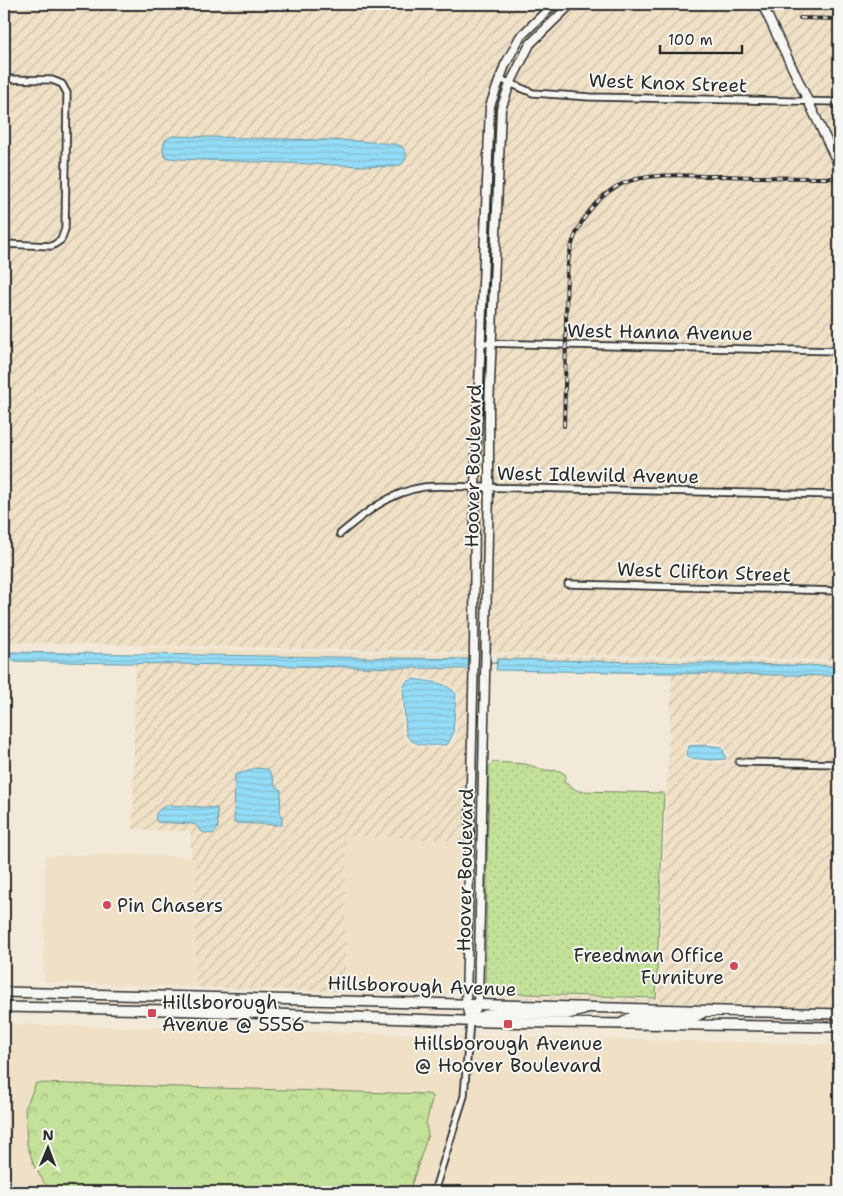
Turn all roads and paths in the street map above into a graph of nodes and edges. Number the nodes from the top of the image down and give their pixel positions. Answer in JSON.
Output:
{"nodes":[{"id":1,"x":554,"y":4,"type":"edge"},
{"id":2,"x":571,"y":4,"type":"edge"},
{"id":3,"x":762,"y":4,"type":"edge"},
{"id":4,"x":4,"y":79,"type":"edge"},
{"id":5,"x":500,"y":79,"type":"junction"},
{"id":6,"x":510,"y":84,"type":"junction"},
{"id":7,"x":810,"y":102,"type":"junction"},
{"id":8,"x":839,"y":102,"type":"edge"},
{"id":9,"x":839,"y":166,"type":"edge"},
{"id":10,"x":4,"y":244,"type":"edge"},
{"id":11,"x":480,"y":343,"type":"junction"},
{"id":12,"x":492,"y":343,"type":"junction"},
{"id":13,"x":839,"y":352,"type":"edge"},
{"id":14,"x":475,"y":487,"type":"junction"},
{"id":15,"x":489,"y":488,"type":"junction"},
{"id":16,"x":839,"y":495,"type":"edge"},
{"id":17,"x":340,"y":534,"type":"dead end"},
{"id":18,"x":568,"y":584,"type":"dead end"},
{"id":19,"x":839,"y":591,"type":"edge"},
{"id":20,"x":738,"y":762,"type":"dead end"},
{"id":21,"x":839,"y":764,"type":"edge"},
{"id":22,"x":4,"y":992,"type":"edge"},
{"id":23,"x":83,"y":994,"type":"junction"},
{"id":24,"x":255,"y":999,"type":"junction"},
{"id":25,"x":466,"y":1005,"type":"junction"},
{"id":26,"x":478,"y":1005,"type":"junction"},
{"id":27,"x":4,"y":1007,"type":"edge"},
{"id":28,"x":594,"y":1007,"type":"junction"},
{"id":29,"x":167,"y":1010,"type":"junction"},
{"id":30,"x":706,"y":1010,"type":"junction"},
{"id":31,"x":839,"y":1014,"type":"edge"},
{"id":32,"x":470,"y":1021,"type":"junction"},
{"id":33,"x":622,"y":1023,"type":"junction"},
{"id":34,"x":839,"y":1027,"type":"edge"},
{"id":35,"x":434,"y":1192,"type":"edge"}],
"edges":[{"from":1,"to":5,"type":"main road","name":"Hoover Boulevard"},
{"from":2,"to":6,"type":"main road","name":"Hoover Boulevard"},
{"from":3,"to":7,"type":"main road"},
{"from":4,"to":10,"type":"street"},
{"from":5,"to":6,"type":"street","name":"West Knox Street"},
{"from":5,"to":11,"type":"main road","name":"Hoover Boulevard"},
{"from":6,"to":7,"type":"street","name":"West Knox Street"},
{"from":6,"to":12,"type":"main road","name":"Hoover Boulevard"},
{"from":7,"to":8,"type":"street","name":"West Knox Street"},
{"from":7,"to":9,"type":"main road"},
{"from":11,"to":12,"type":"street","name":"West Hanna Avenue"},
{"from":11,"to":14,"type":"main road","name":"Hoover Boulevard"},
{"from":12,"to":13,"type":"street","name":"West Hanna Avenue"},
{"from":12,"to":15,"type":"main road","name":"Hoover Boulevard"},
{"from":14,"to":15,"type":"street","name":"West Idlewild Avenue"},
{"from":14,"to":17,"type":"street","name":"West Idlewild Avenue"},
{"from":14,"to":25,"type":"main road","name":"Hoover Boulevard"},
{"from":15,"to":16,"type":"street","name":"West Idlewild Avenue"},
{"from":15,"to":26,"type":"main road","name":"Hoover Boulevard"},
{"from":18,"to":19,"type":"street","name":"West Clifton Street"},
{"from":20,"to":21,"type":"street"},
{"from":22,"to":23,"type":"main road","name":"Hillsborough Avenue"},
{"from":23,"to":24,"type":"main road","name":"Hillsborough Avenue"},
{"from":23,"to":27,"type":"main road"},
{"from":24,"to":25,"type":"main road","name":"Hillsborough Avenue"},
{"from":24,"to":29,"type":"main road"},
{"from":25,"to":26,"type":"main road","name":"Hillsborough Avenue"},
{"from":25,"to":32,"type":"main road","name":"Hoover Boulevard"},
{"from":26,"to":28,"type":"main road","name":"Hillsborough Avenue"},
{"from":26,"to":32,"type":"main road","name":"Hoover Boulevard"},
{"from":27,"to":29,"type":"main road","name":"Hillsborough Avenue"},
{"from":28,"to":30,"type":"main road","name":"Hillsborough Avenue"},
{"from":28,"to":32,"type":"main road"},
{"from":29,"to":32,"type":"main road","name":"Hillsborough Avenue"},
{"from":30,"to":31,"type":"main road","name":"Hillsborough Avenue"},
{"from":30,"to":33,"type":"main road"},
{"from":32,"to":33,"type":"main road","name":"Hillsborough Avenue"},
{"from":32,"to":35,"type":"street"},
{"from":33,"to":34,"type":"main road","name":"Hillsborough Avenue"}]}
